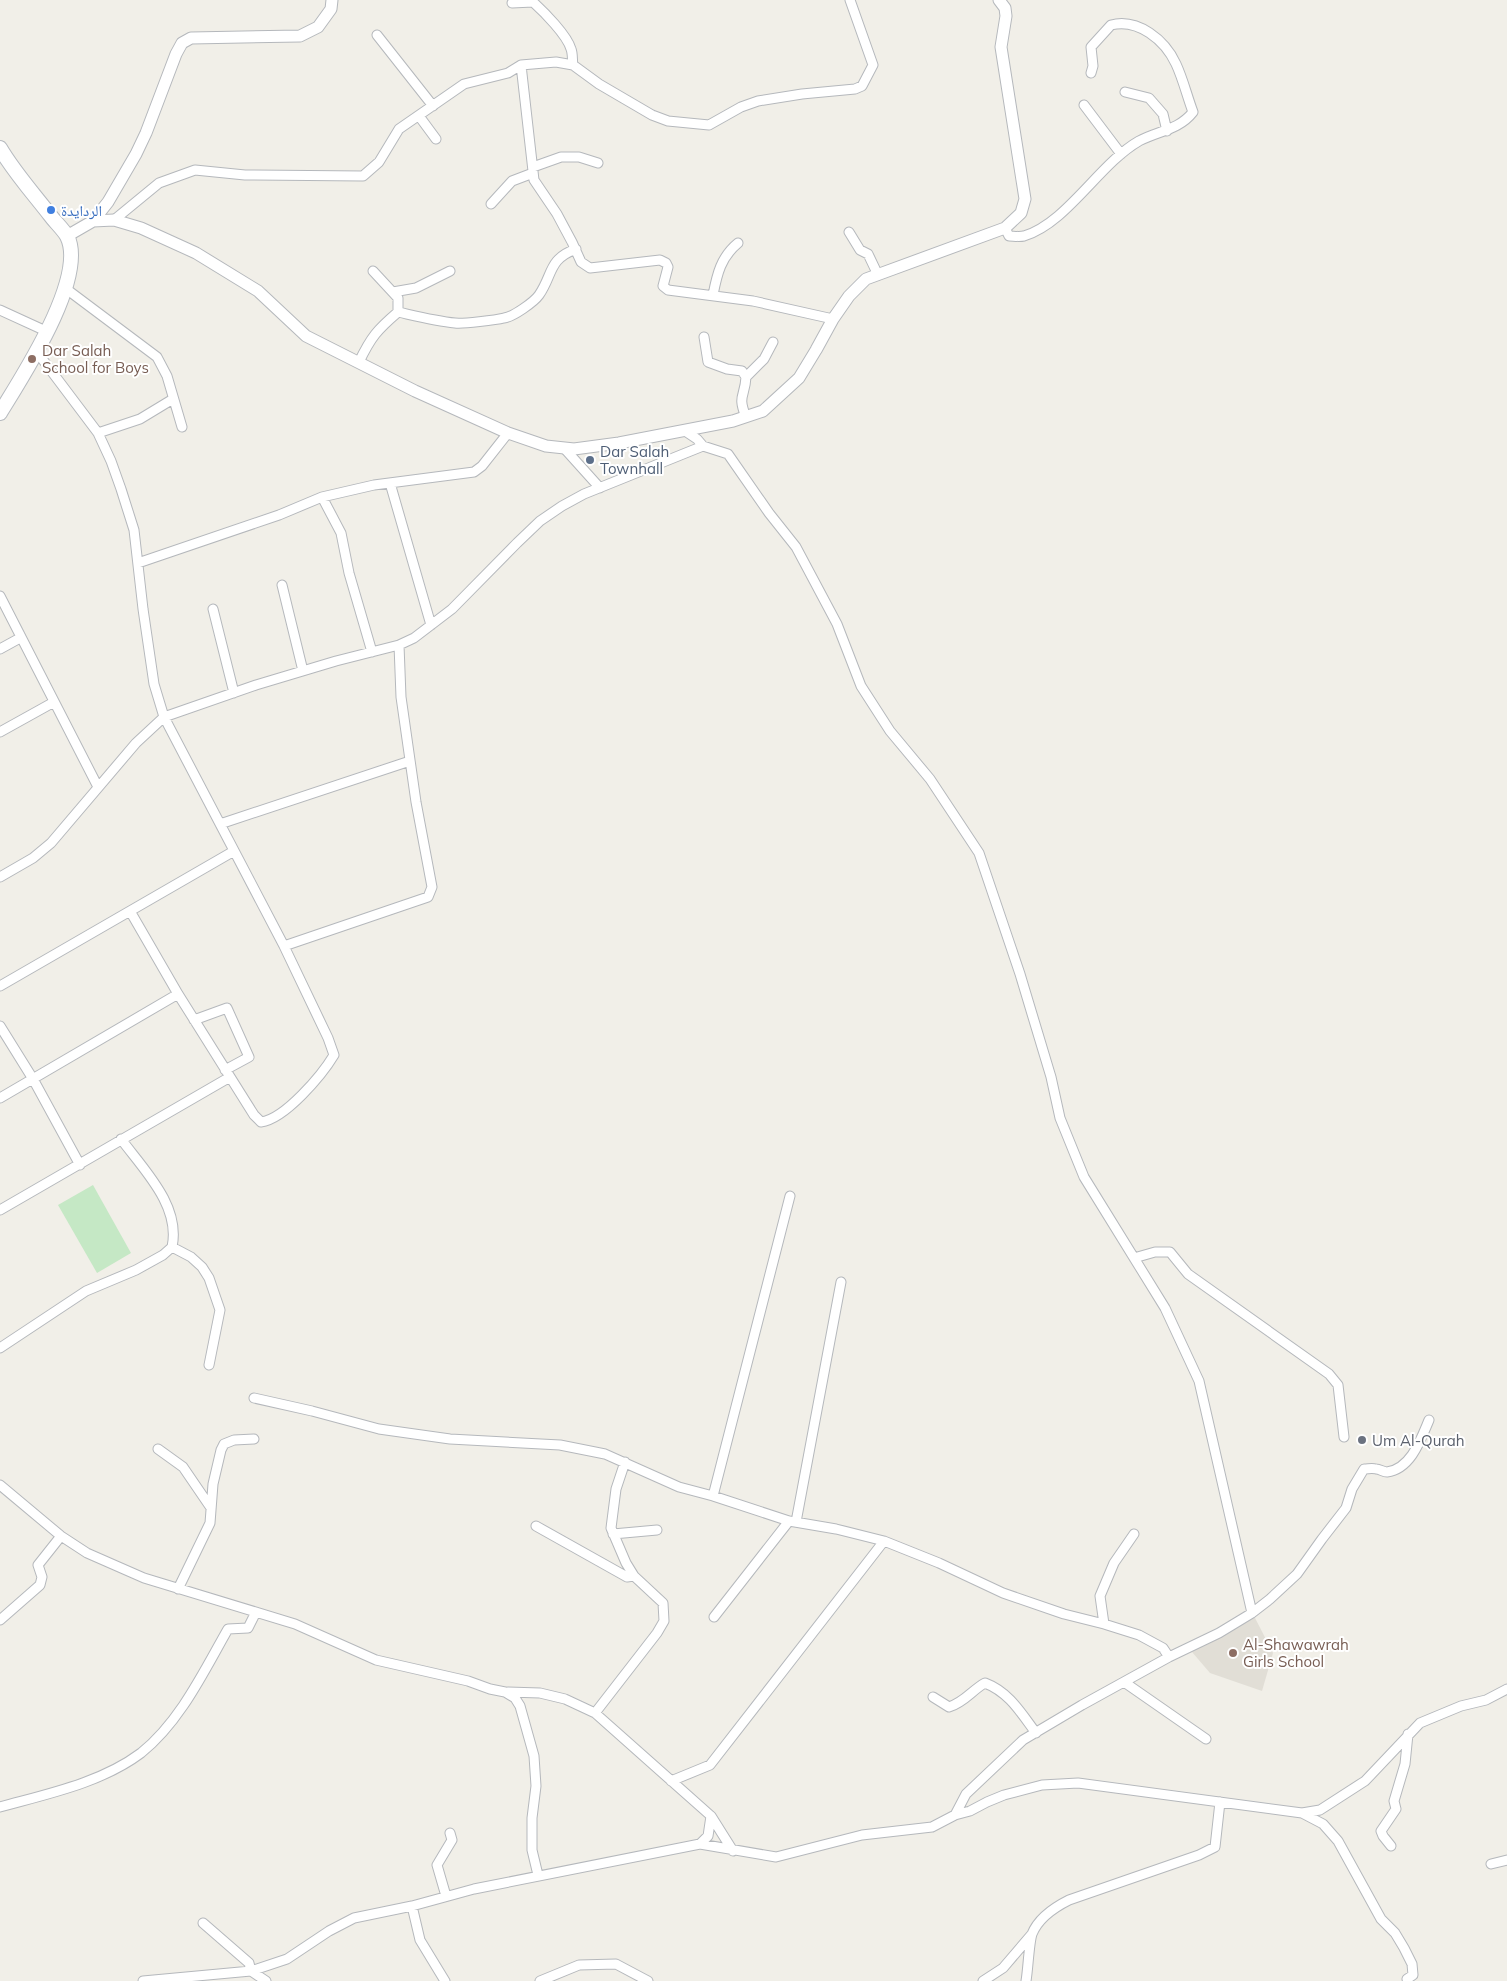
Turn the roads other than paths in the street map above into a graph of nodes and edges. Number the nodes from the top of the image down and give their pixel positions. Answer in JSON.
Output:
{"nodes":[{"id":1,"x":332,"y":0,"type":"edge"},
{"id":2,"x":850,"y":0,"type":"edge"},
{"id":3,"x":999,"y":0,"type":"edge"},
{"id":4,"x":512,"y":3,"type":"dead end"},
{"id":5,"x":377,"y":35,"type":"dead end"},
{"id":6,"x":521,"y":65,"type":"junction"},
{"id":7,"x":573,"y":65,"type":"junction"},
{"id":8,"x":1091,"y":72,"type":"dead end"},
{"id":9,"x":1125,"y":92,"type":"dead end"},
{"id":10,"x":1084,"y":105,"type":"dead end"},
{"id":11,"x":433,"y":106,"type":"junction"},
{"id":12,"x":419,"y":116,"type":"junction"},
{"id":13,"x":1167,"y":130,"type":"junction"},
{"id":14,"x":436,"y":139,"type":"dead end"},
{"id":15,"x":0,"y":148,"type":"edge"},
{"id":16,"x":1121,"y":154,"type":"junction"},
{"id":17,"x":598,"y":163,"type":"dead end"},
{"id":18,"x":533,"y":170,"type":"junction"},
{"id":19,"x":491,"y":204,"type":"dead end"},
{"id":20,"x":114,"y":220,"type":"junction"},
{"id":21,"x":93,"y":221,"type":"junction"},
{"id":22,"x":1005,"y":228,"type":"junction"},
{"id":23,"x":849,"y":232,"type":"dead end"},
{"id":24,"x":67,"y":236,"type":"junction"},
{"id":25,"x":738,"y":243,"type":"dead end"},
{"id":26,"x":576,"y":249,"type":"junction"},
{"id":27,"x":373,"y":271,"type":"dead end"},
{"id":28,"x":450,"y":271,"type":"dead end"},
{"id":29,"x":878,"y":275,"type":"junction"},
{"id":30,"x":65,"y":288,"type":"junction"},
{"id":31,"x":393,"y":292,"type":"junction"},
{"id":32,"x":713,"y":295,"type":"junction"},
{"id":33,"x":0,"y":310,"type":"edge"},
{"id":34,"x":398,"y":312,"type":"junction"},
{"id":35,"x":833,"y":319,"type":"junction"},
{"id":36,"x":48,"y":332,"type":"junction"},
{"id":37,"x":704,"y":336,"type":"dead end"},
{"id":38,"x":773,"y":342,"type":"dead end"},
{"id":39,"x":36,"y":352,"type":"junction"},
{"id":40,"x":359,"y":362,"type":"junction"},
{"id":41,"x":746,"y":377,"type":"junction"},
{"id":42,"x":173,"y":399,"type":"junction"},
{"id":43,"x":0,"y":413,"type":"edge"},
{"id":44,"x":746,"y":417,"type":"junction"},
{"id":45,"x":182,"y":427,"type":"dead end"},
{"id":46,"x":685,"y":431,"type":"junction"},
{"id":47,"x":98,"y":433,"type":"junction"},
{"id":48,"x":508,"y":433,"type":"junction"},
{"id":49,"x":703,"y":446,"type":"junction"},
{"id":50,"x":564,"y":448,"type":"junction"},
{"id":51,"x":390,"y":483,"type":"junction"},
{"id":52,"x":600,"y":488,"type":"junction"},
{"id":53,"x":322,"y":497,"type":"junction"},
{"id":54,"x":138,"y":562,"type":"junction"},
{"id":55,"x":282,"y":584,"type":"dead end"},
{"id":56,"x":0,"y":596,"type":"edge"},
{"id":57,"x":213,"y":609,"type":"dead end"},
{"id":58,"x":431,"y":625,"type":"junction"},
{"id":59,"x":20,"y":638,"type":"junction"},
{"id":60,"x":399,"y":646,"type":"junction"},
{"id":61,"x":0,"y":649,"type":"edge"},
{"id":62,"x":372,"y":652,"type":"junction"},
{"id":63,"x":303,"y":671,"type":"junction"},
{"id":64,"x":234,"y":692,"type":"junction"},
{"id":65,"x":54,"y":702,"type":"junction"},
{"id":66,"x":164,"y":717,"type":"junction"},
{"id":67,"x":0,"y":732,"type":"edge"},
{"id":68,"x":410,"y":760,"type":"junction"},
{"id":69,"x":98,"y":787,"type":"junction"},
{"id":70,"x":220,"y":824,"type":"junction"},
{"id":71,"x":234,"y":851,"type":"junction"},
{"id":72,"x":0,"y":877,"type":"edge"},
{"id":73,"x":130,"y":911,"type":"junction"},
{"id":74,"x":284,"y":946,"type":"junction"},
{"id":75,"x":0,"y":986,"type":"edge"},
{"id":76,"x":178,"y":994,"type":"junction"},
{"id":77,"x":194,"y":1020,"type":"junction"},
{"id":78,"x":0,"y":1026,"type":"edge"},
{"id":79,"x":227,"y":1074,"type":"junction"},
{"id":80,"x":33,"y":1079,"type":"junction"},
{"id":81,"x":0,"y":1098,"type":"edge"},
{"id":82,"x":121,"y":1139,"type":"junction"},
{"id":83,"x":80,"y":1165,"type":"junction"},
{"id":84,"x":790,"y":1196,"type":"dead end"},
{"id":85,"x":0,"y":1210,"type":"edge"},
{"id":86,"x":172,"y":1247,"type":"junction"},
{"id":87,"x":1134,"y":1258,"type":"junction"},
{"id":88,"x":842,"y":1282,"type":"dead end"},
{"id":89,"x":0,"y":1348,"type":"edge"},
{"id":90,"x":209,"y":1365,"type":"dead end"},
{"id":91,"x":254,"y":1398,"type":"dead end"},
{"id":92,"x":1429,"y":1420,"type":"dead end"},
{"id":93,"x":1344,"y":1438,"type":"dead end"},
{"id":94,"x":254,"y":1439,"type":"dead end"},
{"id":95,"x":158,"y":1449,"type":"dead end"},
{"id":96,"x":625,"y":1462,"type":"junction"},
{"id":97,"x":0,"y":1485,"type":"edge"},
{"id":98,"x":714,"y":1496,"type":"junction"},
{"id":99,"x":211,"y":1508,"type":"junction"},
{"id":100,"x":793,"y":1521,"type":"junction"},
{"id":101,"x":536,"y":1526,"type":"dead end"},
{"id":102,"x":657,"y":1530,"type":"dead end"},
{"id":103,"x":614,"y":1534,"type":"junction"},
{"id":104,"x":1134,"y":1534,"type":"dead end"},
{"id":105,"x":61,"y":1536,"type":"junction"},
{"id":106,"x":884,"y":1541,"type":"junction"},
{"id":107,"x":634,"y":1576,"type":"junction"},
{"id":108,"x":178,"y":1589,"type":"junction"},
{"id":109,"x":256,"y":1612,"type":"junction"},
{"id":110,"x":1252,"y":1613,"type":"junction"},
{"id":111,"x":714,"y":1617,"type":"dead end"},
{"id":112,"x":0,"y":1620,"type":"edge"},
{"id":113,"x":1104,"y":1624,"type":"junction"},
{"id":114,"x":1169,"y":1657,"type":"junction"},
{"id":115,"x":1124,"y":1682,"type":"junction"},
{"id":116,"x":1507,"y":1689,"type":"edge"},
{"id":117,"x":504,"y":1692,"type":"junction"},
{"id":118,"x":933,"y":1697,"type":"dead end"},
{"id":119,"x":595,"y":1713,"type":"junction"},
{"id":120,"x":1036,"y":1733,"type":"junction"},
{"id":121,"x":1408,"y":1734,"type":"junction"},
{"id":122,"x":1206,"y":1739,"type":"dead end"},
{"id":123,"x":671,"y":1781,"type":"junction"},
{"id":124,"x":1220,"y":1802,"type":"junction"},
{"id":125,"x":0,"y":1807,"type":"edge"},
{"id":126,"x":1302,"y":1813,"type":"junction"},
{"id":127,"x":955,"y":1815,"type":"junction"},
{"id":128,"x":711,"y":1816,"type":"junction"},
{"id":129,"x":450,"y":1833,"type":"dead end"},
{"id":130,"x":700,"y":1844,"type":"junction"},
{"id":131,"x":1391,"y":1846,"type":"dead end"},
{"id":132,"x":733,"y":1851,"type":"junction"},
{"id":133,"x":1507,"y":1860,"type":"edge"},
{"id":134,"x":1491,"y":1864,"type":"dead end"},
{"id":135,"x":538,"y":1875,"type":"junction"},
{"id":136,"x":446,"y":1896,"type":"junction"},
{"id":137,"x":412,"y":1906,"type":"junction"},
{"id":138,"x":203,"y":1923,"type":"dead end"},
{"id":139,"x":1032,"y":1934,"type":"junction"},
{"id":140,"x":251,"y":1971,"type":"junction"},
{"id":141,"x":1407,"y":1979,"type":"dead end"},
{"id":142,"x":144,"y":1981,"type":"edge"},
{"id":143,"x":266,"y":1981,"type":"edge"},
{"id":144,"x":445,"y":1981,"type":"edge"},
{"id":145,"x":540,"y":1981,"type":"edge"},
{"id":146,"x":648,"y":1981,"type":"edge"},
{"id":147,"x":983,"y":1981,"type":"edge"},
{"id":148,"x":1026,"y":1981,"type":"edge"}],
"edges":[{"from":1,"to":21,"type":"street"},
{"from":2,"to":7,"type":"street"},
{"from":3,"to":22,"type":"street"},
{"from":4,"to":7,"type":"street"},
{"from":5,"to":11,"type":"street"},
{"from":6,"to":7,"type":"street"},
{"from":6,"to":11,"type":"street"},
{"from":6,"to":18,"type":"street"},
{"from":8,"to":13,"type":"street"},
{"from":9,"to":13,"type":"street"},
{"from":10,"to":16,"type":"street"},
{"from":11,"to":12,"type":"street"},
{"from":12,"to":14,"type":"street"},
{"from":12,"to":20,"type":"street"},
{"from":13,"to":16,"type":"street"},
{"from":15,"to":24,"type":"main road"},
{"from":16,"to":22,"type":"street"},
{"from":17,"to":18,"type":"street"},
{"from":18,"to":19,"type":"street"},
{"from":18,"to":26,"type":"street"},
{"from":20,"to":21,"type":"street"},
{"from":20,"to":40,"type":"street"},
{"from":21,"to":24,"type":"street"},
{"from":22,"to":29,"type":"street"},
{"from":23,"to":29,"type":"street"},
{"from":24,"to":30,"type":"main road"},
{"from":25,"to":32,"type":"street"},
{"from":26,"to":32,"type":"street"},
{"from":26,"to":34,"type":"street"},
{"from":27,"to":31,"type":"street"},
{"from":28,"to":31,"type":"street"},
{"from":29,"to":35,"type":"street"},
{"from":30,"to":36,"type":"main road"},
{"from":30,"to":42,"type":"street"},
{"from":31,"to":34,"type":"street"},
{"from":32,"to":35,"type":"street"},
{"from":33,"to":36,"type":"street"},
{"from":34,"to":40,"type":"street"},
{"from":35,"to":44,"type":"street"},
{"from":36,"to":39,"type":"main road"},
{"from":37,"to":41,"type":"street"},
{"from":38,"to":41,"type":"street"},
{"from":39,"to":43,"type":"main road"},
{"from":39,"to":47,"type":"street"},
{"from":40,"to":48,"type":"street"},
{"from":41,"to":44,"type":"street"},
{"from":42,"to":45,"type":"street"},
{"from":42,"to":47,"type":"street"},
{"from":44,"to":46,"type":"street"},
{"from":46,"to":49,"type":"street"},
{"from":46,"to":50,"type":"street"},
{"from":47,"to":54,"type":"street"},
{"from":48,"to":50,"type":"street"},
{"from":48,"to":51,"type":"street"},
{"from":49,"to":52,"type":"street"},
{"from":49,"to":87,"type":"street"},
{"from":50,"to":52,"type":"street"},
{"from":51,"to":53,"type":"street"},
{"from":51,"to":58,"type":"street"},
{"from":52,"to":58,"type":"street"},
{"from":53,"to":54,"type":"street"},
{"from":53,"to":62,"type":"street"},
{"from":54,"to":66,"type":"street"},
{"from":55,"to":63,"type":"street"},
{"from":56,"to":59,"type":"street"},
{"from":57,"to":64,"type":"street"},
{"from":58,"to":60,"type":"street"},
{"from":59,"to":61,"type":"street"},
{"from":59,"to":65,"type":"street"},
{"from":60,"to":62,"type":"street"},
{"from":60,"to":68,"type":"street"},
{"from":62,"to":63,"type":"street"},
{"from":63,"to":64,"type":"street"},
{"from":64,"to":66,"type":"street"},
{"from":65,"to":67,"type":"street"},
{"from":65,"to":69,"type":"street"},
{"from":66,"to":69,"type":"street"},
{"from":66,"to":70,"type":"street"},
{"from":68,"to":70,"type":"street"},
{"from":68,"to":74,"type":"street"},
{"from":69,"to":72,"type":"street"},
{"from":70,"to":71,"type":"street"},
{"from":71,"to":73,"type":"street"},
{"from":71,"to":74,"type":"street"},
{"from":73,"to":75,"type":"street"},
{"from":73,"to":76,"type":"street"},
{"from":74,"to":79,"type":"street"},
{"from":76,"to":77,"type":"street"},
{"from":76,"to":80,"type":"street"},
{"from":77,"to":79,"type":"street"},
{"from":77,"to":79,"type":"street"},
{"from":78,"to":80,"type":"street"},
{"from":79,"to":82,"type":"street"},
{"from":80,"to":81,"type":"street"},
{"from":80,"to":83,"type":"street"},
{"from":82,"to":83,"type":"street"},
{"from":82,"to":86,"type":"street"},
{"from":83,"to":85,"type":"street"},
{"from":84,"to":98,"type":"street"},
{"from":86,"to":89,"type":"street"},
{"from":86,"to":90,"type":"street"},
{"from":87,"to":93,"type":"street"},
{"from":87,"to":110,"type":"street"},
{"from":88,"to":100,"type":"street"},
{"from":91,"to":96,"type":"street"},
{"from":92,"to":110,"type":"street"},
{"from":94,"to":99,"type":"street"},
{"from":95,"to":99,"type":"street"},
{"from":96,"to":98,"type":"street"},
{"from":96,"to":103,"type":"street"},
{"from":97,"to":105,"type":"street"},
{"from":98,"to":100,"type":"street"},
{"from":99,"to":108,"type":"street"},
{"from":100,"to":106,"type":"street"},
{"from":100,"to":111,"type":"street"},
{"from":101,"to":107,"type":"street"},
{"from":102,"to":103,"type":"street"},
{"from":103,"to":107,"type":"street"},
{"from":104,"to":113,"type":"street"},
{"from":105,"to":108,"type":"street"},
{"from":105,"to":112,"type":"street"},
{"from":106,"to":113,"type":"street"},
{"from":106,"to":123,"type":"street"},
{"from":107,"to":119,"type":"street"},
{"from":108,"to":109,"type":"street"},
{"from":109,"to":117,"type":"street"},
{"from":109,"to":125,"type":"street"},
{"from":110,"to":114,"type":"street"},
{"from":113,"to":114,"type":"street"},
{"from":114,"to":115,"type":"street"},
{"from":115,"to":120,"type":"street"},
{"from":115,"to":122,"type":"street"},
{"from":116,"to":121,"type":"street"},
{"from":117,"to":119,"type":"street"},
{"from":117,"to":135,"type":"street"},
{"from":118,"to":120,"type":"street"},
{"from":119,"to":123,"type":"street"},
{"from":120,"to":127,"type":"street"},
{"from":121,"to":126,"type":"street"},
{"from":121,"to":131,"type":"street"},
{"from":123,"to":128,"type":"street"},
{"from":124,"to":126,"type":"street"},
{"from":124,"to":127,"type":"street"},
{"from":124,"to":139,"type":"street"},
{"from":126,"to":141,"type":"street"},
{"from":127,"to":132,"type":"street"},
{"from":128,"to":130,"type":"street"},
{"from":128,"to":132,"type":"street"},
{"from":129,"to":136,"type":"street"},
{"from":130,"to":132,"type":"street"},
{"from":130,"to":135,"type":"street"},
{"from":133,"to":134,"type":"street"},
{"from":135,"to":136,"type":"street"},
{"from":136,"to":137,"type":"street"},
{"from":137,"to":140,"type":"street"},
{"from":137,"to":144,"type":"street"},
{"from":138,"to":140,"type":"street"},
{"from":139,"to":147,"type":"street"},
{"from":139,"to":148,"type":"street"},
{"from":140,"to":142,"type":"street"},
{"from":140,"to":143,"type":"street"},
{"from":145,"to":146,"type":"street"}]}
